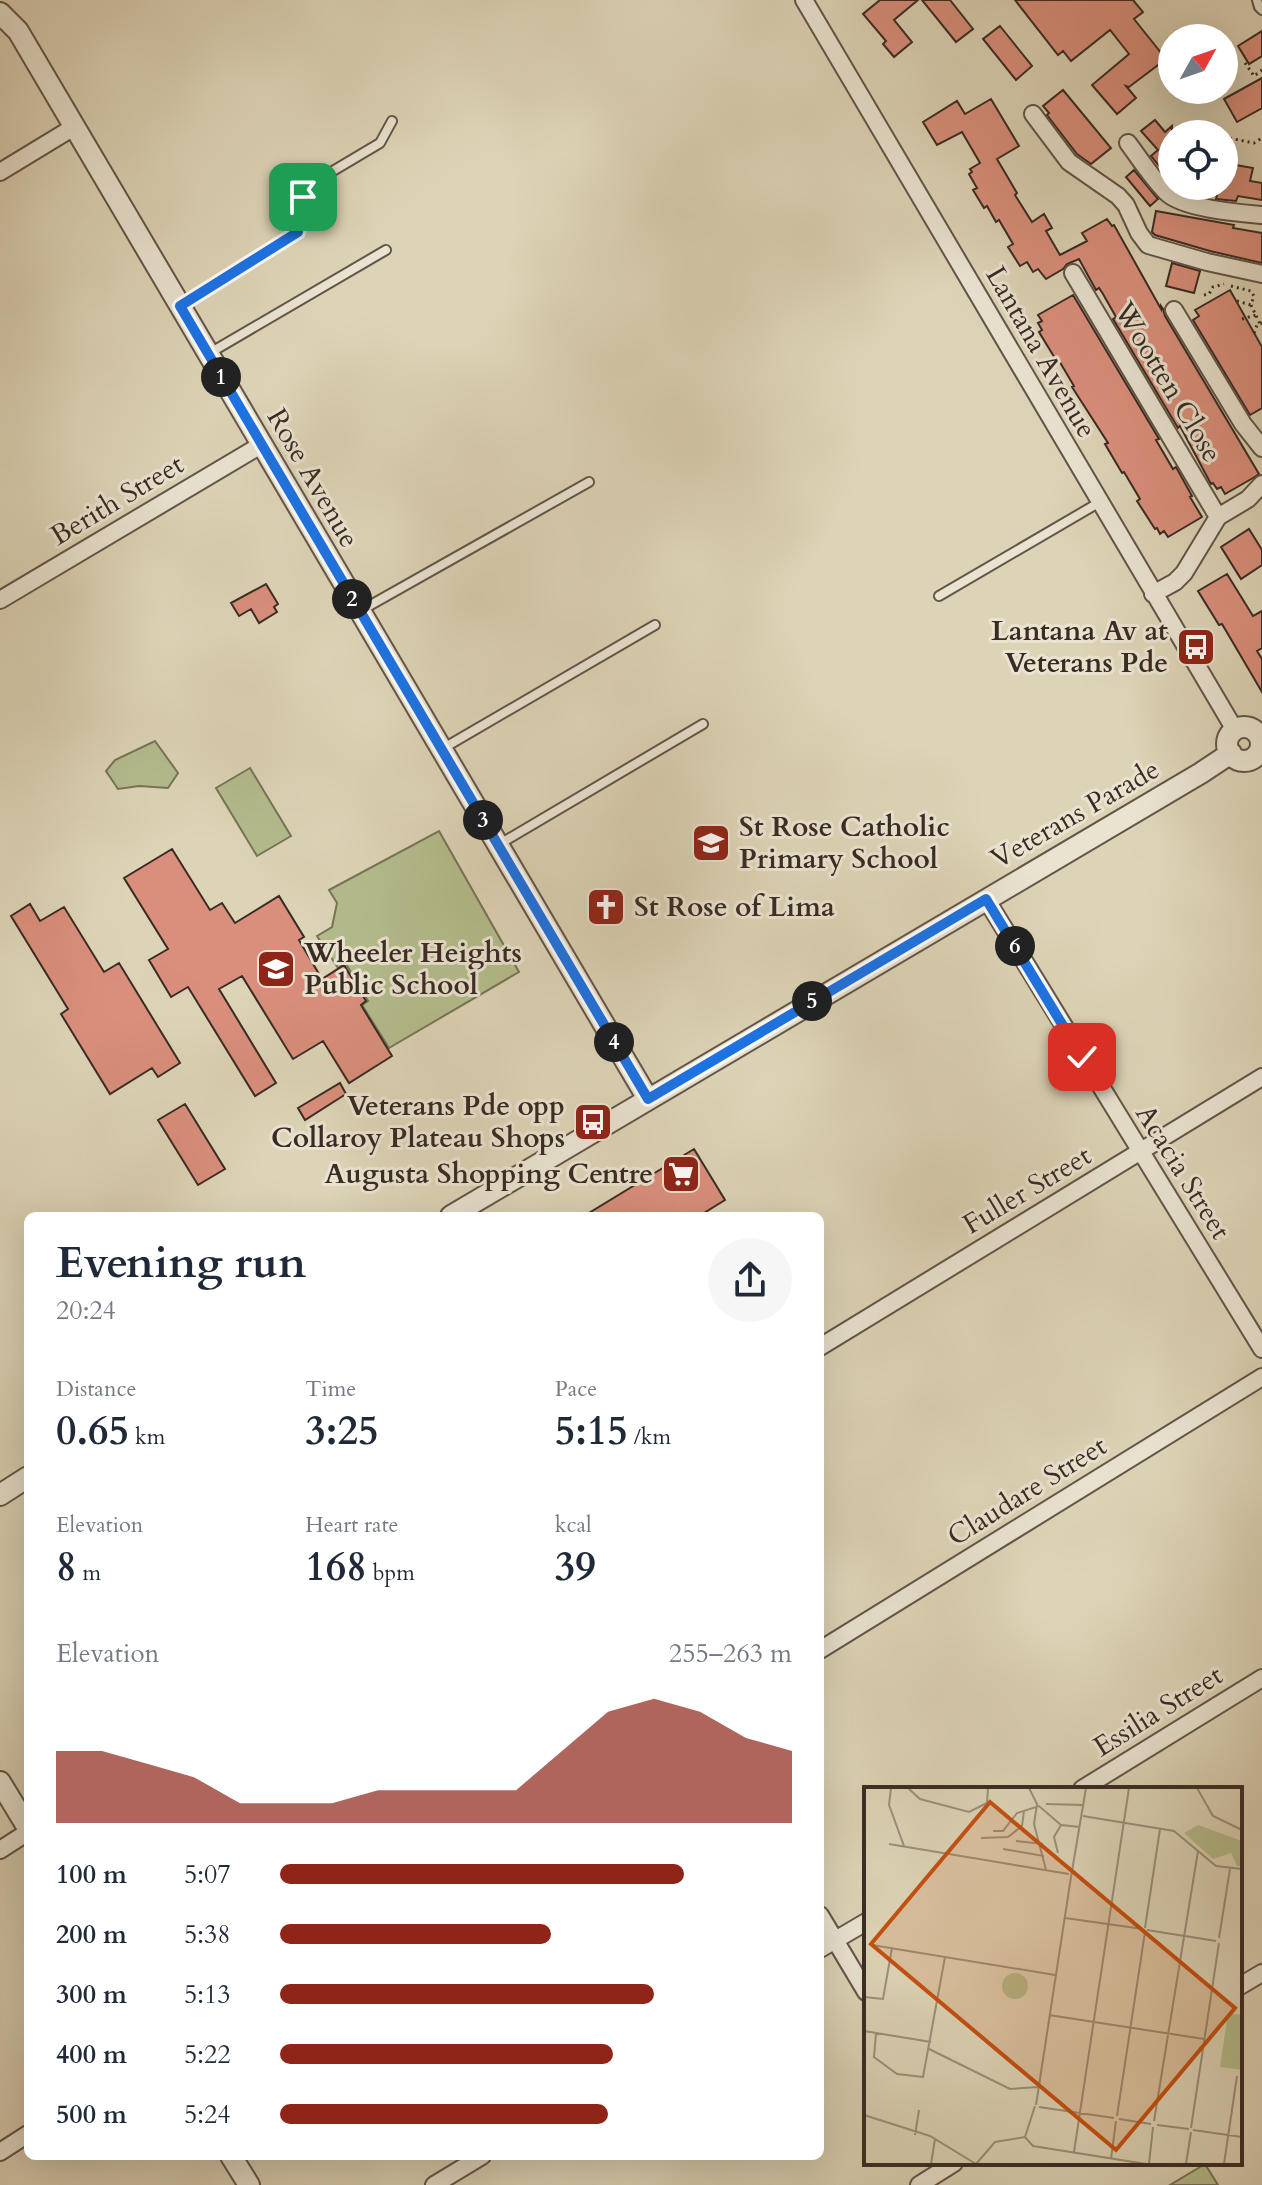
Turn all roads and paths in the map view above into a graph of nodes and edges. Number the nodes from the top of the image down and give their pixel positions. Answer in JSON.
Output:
{"nodes":[{"id":1,"x":4,"y":0,"type":"edge"},
{"id":2,"x":804,"y":0,"type":"edge"},
{"id":3,"x":1257,"y":0,"type":"edge"},
{"id":4,"x":1262,"y":10,"type":"edge"},
{"id":5,"x":0,"y":13,"type":"edge"},
{"id":6,"x":1245,"y":63,"type":"dead end"},
{"id":7,"x":1262,"y":70,"type":"edge"},
{"id":8,"x":1033,"y":114,"type":"dead end"},
{"id":9,"x":392,"y":121,"type":"dead end"},
{"id":10,"x":74,"y":127,"type":"junction"},
{"id":11,"x":1262,"y":138,"type":"edge"},
{"id":12,"x":1238,"y":140,"type":"edge"},
{"id":13,"x":1128,"y":143,"type":"dead end"},
{"id":14,"x":0,"y":172,"type":"edge"},
{"id":15,"x":1262,"y":215,"type":"edge"},
{"id":16,"x":386,"y":250,"type":"dead end"},
{"id":17,"x":1073,"y":273,"type":"dead end"},
{"id":18,"x":1262,"y":274,"type":"edge"},
{"id":19,"x":1204,"y":295,"type":"dead end"},
{"id":20,"x":1237,"y":301,"type":"dead end"},
{"id":21,"x":1251,"y":305,"type":"junction"},
{"id":22,"x":180,"y":306,"type":"junction"},
{"id":23,"x":1174,"y":310,"type":"dead end"},
{"id":24,"x":1256,"y":315,"type":"junction"},
{"id":25,"x":1242,"y":319,"type":"dead end"},
{"id":26,"x":1261,"y":324,"type":"edge"},
{"id":27,"x":1254,"y":333,"type":"dead end"},
{"id":28,"x":208,"y":354,"type":"junction"},
{"id":29,"x":261,"y":445,"type":"junction"},
{"id":30,"x":1262,"y":448,"type":"edge"},
{"id":31,"x":589,"y":482,"type":"dead end"},
{"id":32,"x":1262,"y":484,"type":"edge"},
{"id":33,"x":1100,"y":502,"type":"junction"},
{"id":34,"x":1218,"y":517,"type":"junction"},
{"id":35,"x":1153,"y":594,"type":"junction"},
{"id":36,"x":939,"y":596,"type":"dead end"},
{"id":37,"x":0,"y":600,"type":"edge"},
{"id":38,"x":360,"y":611,"type":"junction"},
{"id":39,"x":655,"y":625,"type":"dead end"},
{"id":40,"x":703,"y":724,"type":"dead end"},
{"id":41,"x":1235,"y":730,"type":"junction"},
{"id":42,"x":1260,"y":733,"type":"edge"},
{"id":43,"x":441,"y":750,"type":"junction"},
{"id":44,"x":1231,"y":753,"type":"junction"},
{"id":45,"x":498,"y":845,"type":"junction"},
{"id":46,"x":986,"y":899,"type":"junction"},
{"id":47,"x":1262,"y":1077,"type":"edge"},
{"id":48,"x":648,"y":1099,"type":"junction"},
{"id":49,"x":1140,"y":1151,"type":"junction"},
{"id":50,"x":458,"y":1212,"type":"edge"},
{"id":51,"x":824,"y":1345,"type":"edge"},
{"id":52,"x":1262,"y":1349,"type":"edge"},
{"id":53,"x":1262,"y":1364,"type":"edge"},
{"id":54,"x":1262,"y":1376,"type":"edge"},
{"id":55,"x":24,"y":1480,"type":"edge"},
{"id":56,"x":0,"y":1495,"type":"edge"},
{"id":57,"x":824,"y":1648,"type":"edge"},
{"id":58,"x":1262,"y":1678,"type":"edge"},
{"id":59,"x":0,"y":1782,"type":"edge"},
{"id":60,"x":1085,"y":1787,"type":"edge"},
{"id":61,"x":24,"y":1823,"type":"edge"},
{"id":62,"x":24,"y":1833,"type":"edge"},
{"id":63,"x":0,"y":1850,"type":"edge"},
{"id":64,"x":824,"y":1921,"type":"edge"},
{"id":65,"x":864,"y":1923,"type":"edge"},
{"id":66,"x":836,"y":1940,"type":"junction"},
{"id":67,"x":824,"y":1947,"type":"edge"},
{"id":68,"x":1262,"y":1973,"type":"edge"},
{"id":69,"x":1242,"y":1985,"type":"edge"},
{"id":70,"x":864,"y":1989,"type":"edge"},
{"id":71,"x":24,"y":2137,"type":"edge"},
{"id":72,"x":0,"y":2152,"type":"edge"},
{"id":73,"x":233,"y":2160,"type":"edge"},
{"id":74,"x":475,"y":2160,"type":"edge"},
{"id":75,"x":951,"y":2165,"type":"edge"},
{"id":76,"x":249,"y":2185,"type":"edge"},
{"id":77,"x":434,"y":2185,"type":"edge"},
{"id":78,"x":919,"y":2185,"type":"edge"}],
"edges":[{"from":1,"to":5,"type":"street"},
{"from":2,"to":33,"type":"street","name":"Lantana Avenue"},
{"from":3,"to":4,"type":"lane"},
{"from":5,"to":10,"type":"street","name":"Rose Avenue"},
{"from":6,"to":7,"type":"path"},
{"from":8,"to":18,"type":"street"},
{"from":9,"to":22,"type":"lane"},
{"from":10,"to":14,"type":"street"},
{"from":10,"to":22,"type":"street","name":"Rose Avenue"},
{"from":11,"to":12,"type":"path"},
{"from":13,"to":15,"type":"street"},
{"from":16,"to":28,"type":"lane"},
{"from":17,"to":34,"type":"street","name":"Wootten Close"},
{"from":19,"to":21,"type":"path"},
{"from":20,"to":21,"type":"path"},
{"from":21,"to":24,"type":"path"},
{"from":22,"to":28,"type":"street","name":"Rose Avenue"},
{"from":23,"to":30,"type":"street"},
{"from":24,"to":25,"type":"path"},
{"from":24,"to":26,"type":"path"},
{"from":26,"to":27,"type":"path"},
{"from":28,"to":29,"type":"street","name":"Rose Avenue"},
{"from":29,"to":37,"type":"street","name":"Berith Street"},
{"from":29,"to":38,"type":"street","name":"Rose Avenue"},
{"from":31,"to":38,"type":"lane"},
{"from":32,"to":34,"type":"street"},
{"from":33,"to":35,"type":"street","name":"Lantana Avenue"},
{"from":33,"to":36,"type":"lane"},
{"from":34,"to":35,"type":"street"},
{"from":35,"to":41,"type":"street","name":"Lantana Avenue"},
{"from":38,"to":43,"type":"street","name":"Rose Avenue"},
{"from":39,"to":43,"type":"lane"},
{"from":40,"to":45,"type":"lane"},
{"from":41,"to":42,"type":"street"},
{"from":41,"to":44,"type":"street"},
{"from":42,"to":44,"type":"street"},
{"from":43,"to":45,"type":"street","name":"Rose Avenue"},
{"from":44,"to":46,"type":"street","name":"Veterans Parade"},
{"from":45,"to":48,"type":"street","name":"Rose Avenue"},
{"from":46,"to":48,"type":"street","name":"Veterans Parade"},
{"from":46,"to":49,"type":"street","name":"Acacia Street"},
{"from":47,"to":49,"type":"street","name":"Fuller Street"},
{"from":48,"to":50,"type":"street","name":"Veterans Parade"},
{"from":49,"to":51,"type":"street","name":"Fuller Street"},
{"from":49,"to":52,"type":"street","name":"Acacia Street"},
{"from":53,"to":54,"type":"street"},
{"from":54,"to":57,"type":"street","name":"Claudare Street"},
{"from":55,"to":56,"type":"street"},
{"from":58,"to":60,"type":"street","name":"Essilia Street"},
{"from":59,"to":61,"type":"street"},
{"from":62,"to":63,"type":"street"},
{"from":64,"to":66,"type":"street"},
{"from":65,"to":66,"type":"street"},
{"from":66,"to":67,"type":"street"},
{"from":66,"to":70,"type":"street"},
{"from":68,"to":69,"type":"street"},
{"from":71,"to":72,"type":"street"},
{"from":73,"to":76,"type":"street"},
{"from":74,"to":77,"type":"street"},
{"from":75,"to":78,"type":"street"}]}
